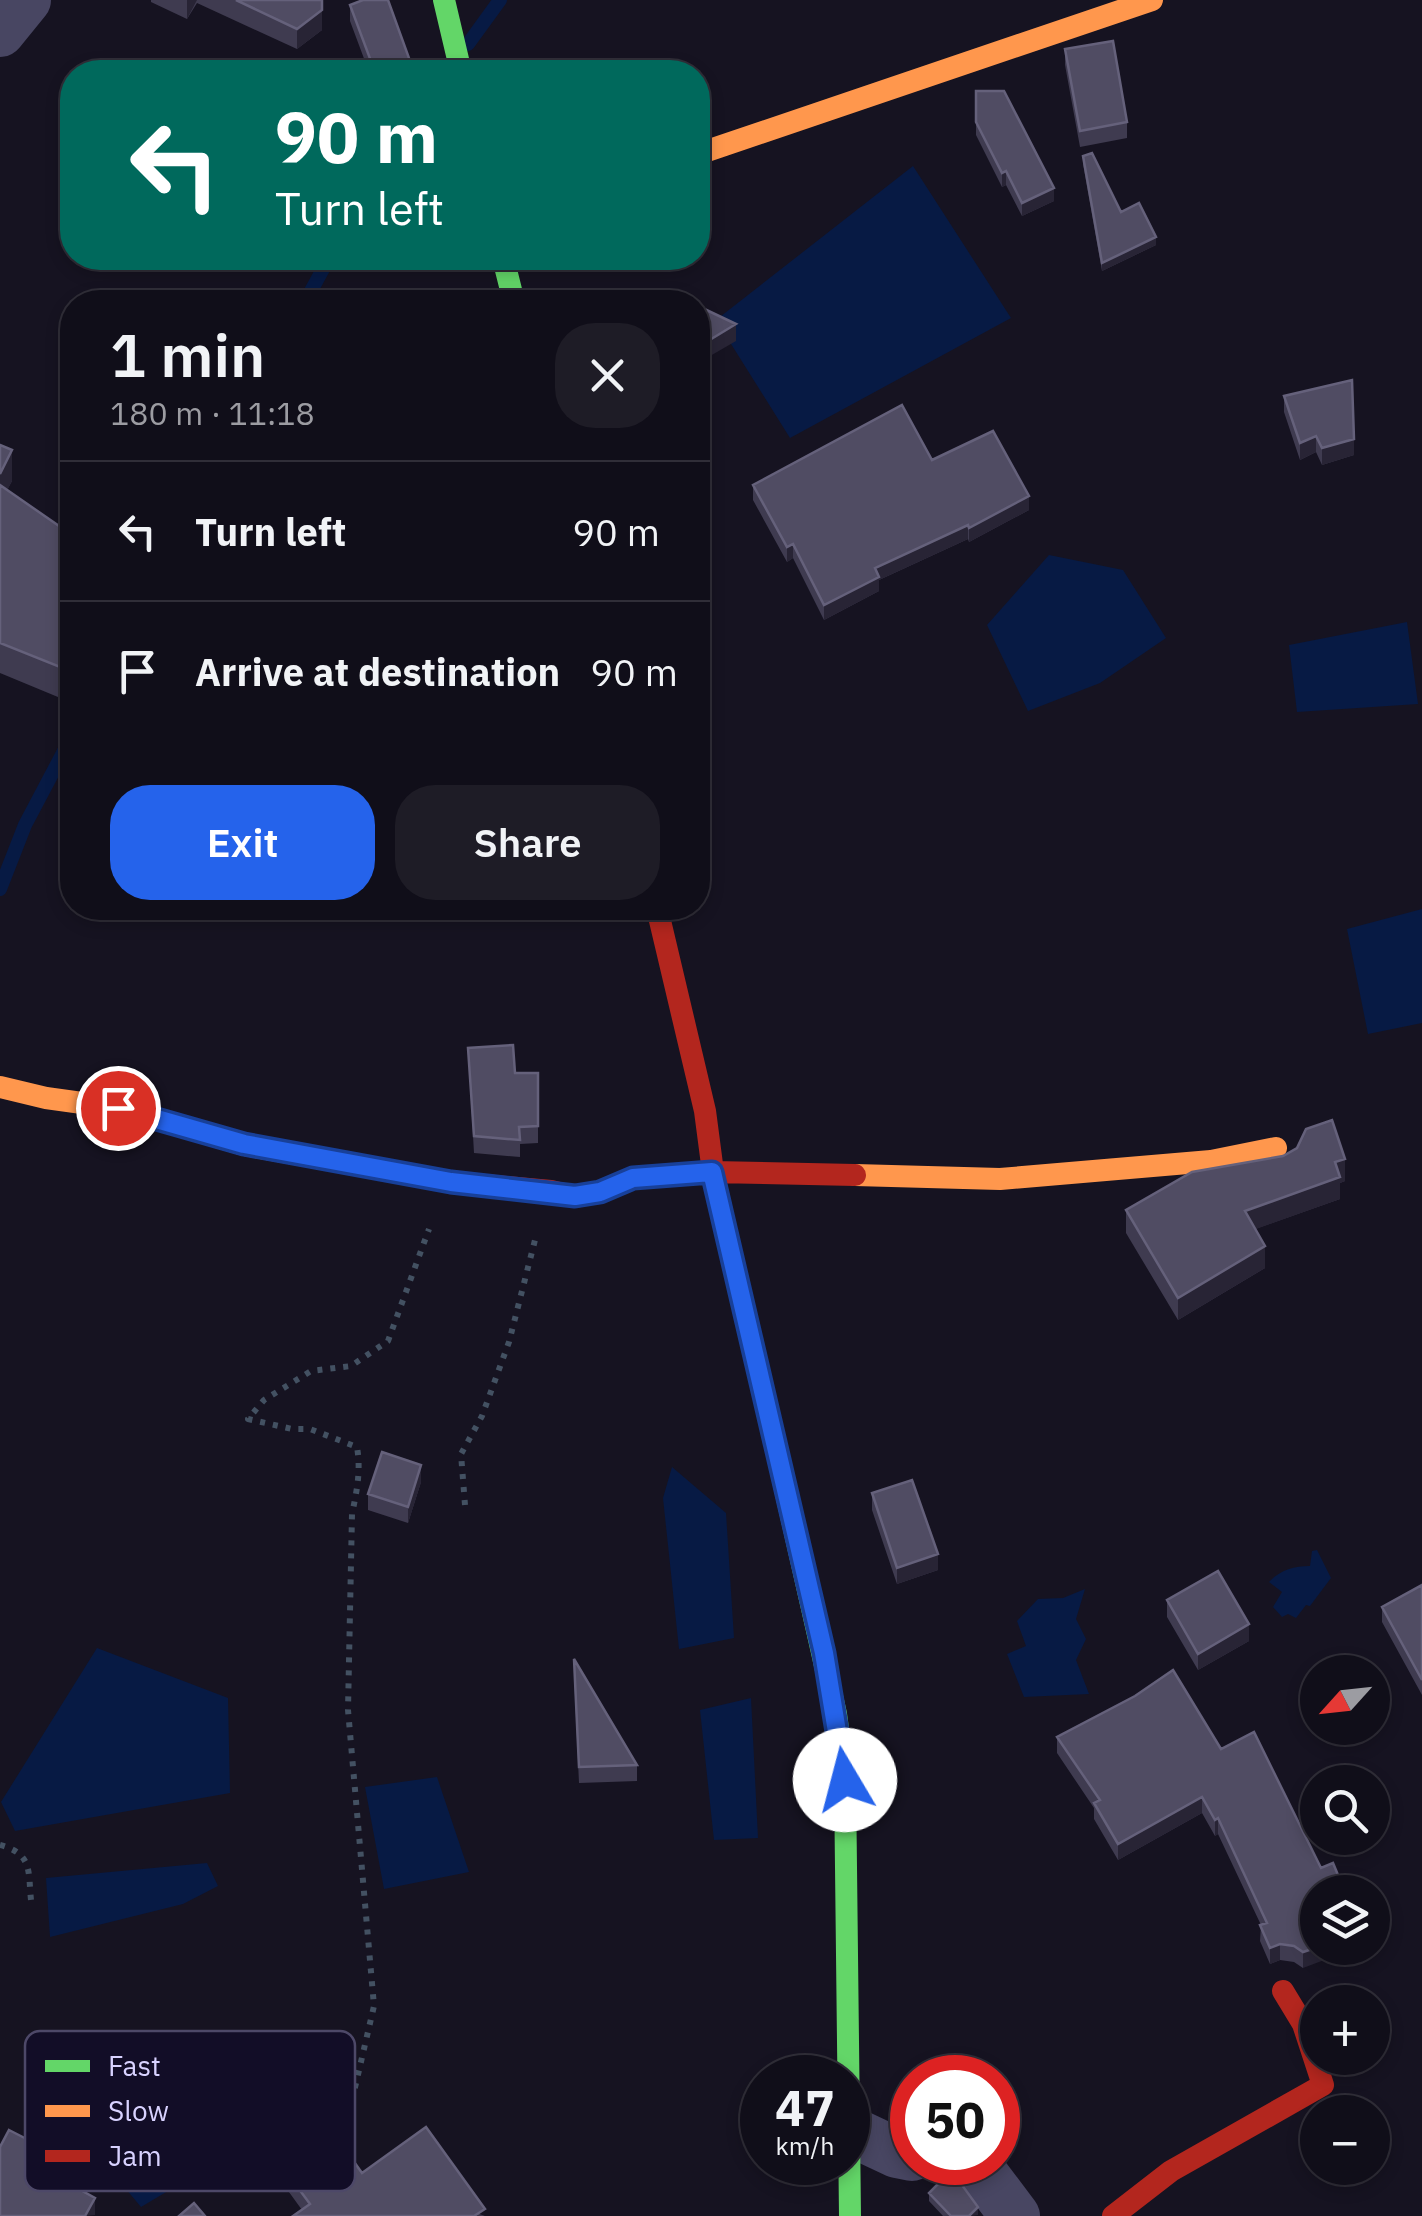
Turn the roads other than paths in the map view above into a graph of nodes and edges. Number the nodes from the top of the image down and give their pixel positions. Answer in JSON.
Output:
{"nodes":[{"id":1,"x":26,"y":0,"type":"edge"},
{"id":2,"x":444,"y":0,"type":"edge"},
{"id":3,"x":1152,"y":0,"type":"edge"},
{"id":4,"x":0,"y":32,"type":"edge"},
{"id":5,"x":457,"y":60,"type":"edge"},
{"id":6,"x":710,"y":150,"type":"edge"},
{"id":7,"x":660,"y":920,"type":"edge"},
{"id":8,"x":0,"y":1087,"type":"edge"},
{"id":9,"x":1276,"y":1148,"type":"dead end"},
{"id":10,"x":712,"y":1172,"type":"junction"},
{"id":11,"x":1282,"y":1991,"type":"dead end"},
{"id":12,"x":847,"y":2055,"type":"edge"},
{"id":13,"x":849,"y":2185,"type":"edge"},
{"id":14,"x":991,"y":2185,"type":"edge"},
{"id":15,"x":850,"y":2216,"type":"edge"},
{"id":16,"x":1014,"y":2216,"type":"edge"},
{"id":17,"x":1113,"y":2216,"type":"edge"}],
"edges":[{"from":1,"to":4,"type":"street"},
{"from":2,"to":5,"type":"street"},
{"from":3,"to":6,"type":"street"},
{"from":7,"to":10,"type":"street"},
{"from":8,"to":10,"type":"street"},
{"from":9,"to":10,"type":"street"},
{"from":10,"to":12,"type":"street"},
{"from":11,"to":17,"type":"street"},
{"from":13,"to":15,"type":"street"},
{"from":14,"to":16,"type":"street"}]}
